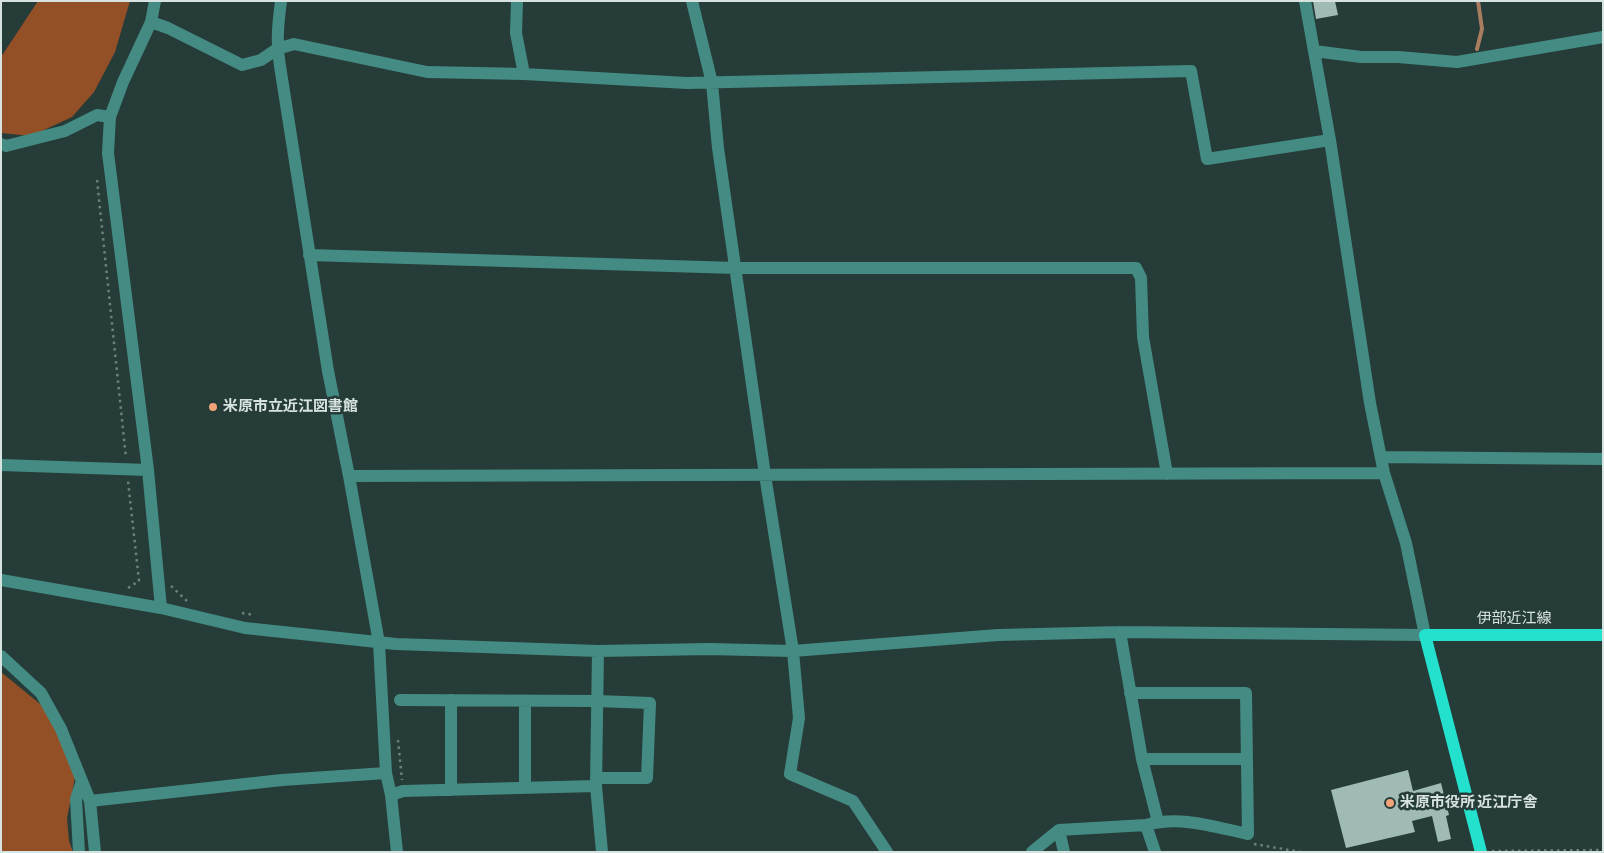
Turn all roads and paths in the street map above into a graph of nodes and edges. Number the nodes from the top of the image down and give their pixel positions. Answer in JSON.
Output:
{"nodes":[{"id":1,"x":155,"y":1,"type":"edge"},
{"id":2,"x":281,"y":1,"type":"edge"},
{"id":3,"x":516,"y":1,"type":"edge"},
{"id":4,"x":692,"y":1,"type":"edge"},
{"id":5,"x":1305,"y":1,"type":"edge"},
{"id":6,"x":151,"y":22,"type":"junction"},
{"id":7,"x":1603,"y":37,"type":"edge"},
{"id":8,"x":277,"y":49,"type":"junction"},
{"id":9,"x":1314,"y":51,"type":"junction"},
{"id":10,"x":524,"y":74,"type":"junction"},
{"id":11,"x":712,"y":83,"type":"junction"},
{"id":12,"x":110,"y":117,"type":"junction"},
{"id":13,"x":1330,"y":140,"type":"junction"},
{"id":14,"x":1,"y":144,"type":"edge"},
{"id":15,"x":309,"y":255,"type":"junction"},
{"id":16,"x":736,"y":268,"type":"junction"},
{"id":17,"x":1381,"y":457,"type":"junction"},
{"id":18,"x":1603,"y":459,"type":"edge"},
{"id":19,"x":1,"y":465,"type":"edge"},
{"id":20,"x":148,"y":470,"type":"junction"},
{"id":21,"x":1167,"y":474,"type":"junction"},
{"id":22,"x":1384,"y":474,"type":"junction"},
{"id":23,"x":765,"y":475,"type":"junction"},
{"id":24,"x":349,"y":476,"type":"junction"},
{"id":25,"x":1,"y":580,"type":"edge"},
{"id":26,"x":166,"y":581,"type":"dead end"},
{"id":27,"x":191,"y":606,"type":"dead end"},
{"id":28,"x":161,"y":608,"type":"junction"},
{"id":29,"x":240,"y":613,"type":"dead end"},
{"id":30,"x":260,"y":616,"type":"dead end"},
{"id":31,"x":1120,"y":632,"type":"junction"},
{"id":32,"x":1425,"y":635,"type":"junction"},
{"id":33,"x":1603,"y":635,"type":"edge"},
{"id":34,"x":378,"y":643,"type":"junction"},
{"id":35,"x":793,"y":651,"type":"junction"},
{"id":36,"x":598,"y":652,"type":"junction"},
{"id":37,"x":1,"y":656,"type":"edge"},
{"id":38,"x":1130,"y":693,"type":"junction"},
{"id":39,"x":400,"y":700,"type":"dead end"},
{"id":40,"x":451,"y":700,"type":"junction"},
{"id":41,"x":524,"y":701,"type":"junction"},
{"id":42,"x":598,"y":701,"type":"junction"},
{"id":43,"x":1142,"y":759,"type":"junction"},
{"id":44,"x":1247,"y":759,"type":"junction"},
{"id":45,"x":386,"y":773,"type":"junction"},
{"id":46,"x":82,"y":781,"type":"junction"},
{"id":47,"x":597,"y":782,"type":"junction"},
{"id":48,"x":525,"y":788,"type":"junction"},
{"id":49,"x":451,"y":790,"type":"junction"},
{"id":50,"x":391,"y":795,"type":"junction"},
{"id":51,"x":90,"y":801,"type":"junction"},
{"id":52,"x":1152,"y":823,"type":"junction"},
{"id":53,"x":1059,"y":830,"type":"junction"},
{"id":54,"x":1603,"y":850,"type":"edge"},
{"id":55,"x":78,"y":852,"type":"edge"},
{"id":56,"x":95,"y":852,"type":"edge"},
{"id":57,"x":397,"y":852,"type":"edge"},
{"id":58,"x":602,"y":852,"type":"edge"},
{"id":59,"x":887,"y":852,"type":"edge"},
{"id":60,"x":1032,"y":852,"type":"edge"},
{"id":61,"x":1064,"y":852,"type":"edge"},
{"id":62,"x":1155,"y":852,"type":"edge"},
{"id":63,"x":1481,"y":852,"type":"edge"}],
"edges":[{"from":1,"to":6,"type":"street"},
{"from":2,"to":8,"type":"street"},
{"from":3,"to":10,"type":"street"},
{"from":4,"to":11,"type":"street"},
{"from":5,"to":9,"type":"street"},
{"from":6,"to":8,"type":"street"},
{"from":6,"to":12,"type":"street"},
{"from":7,"to":9,"type":"street"},
{"from":8,"to":10,"type":"street"},
{"from":8,"to":15,"type":"street"},
{"from":9,"to":13,"type":"street"},
{"from":10,"to":11,"type":"street"},
{"from":11,"to":13,"type":"street"},
{"from":11,"to":16,"type":"street"},
{"from":12,"to":14,"type":"street"},
{"from":12,"to":20,"type":"street"},
{"from":13,"to":17,"type":"street"},
{"from":15,"to":16,"type":"street"},
{"from":15,"to":24,"type":"street"},
{"from":16,"to":21,"type":"street"},
{"from":16,"to":23,"type":"street"},
{"from":17,"to":18,"type":"street"},
{"from":17,"to":22,"type":"street"},
{"from":19,"to":20,"type":"street"},
{"from":20,"to":28,"type":"street"},
{"from":21,"to":22,"type":"street"},
{"from":21,"to":23,"type":"street"},
{"from":22,"to":32,"type":"street"},
{"from":23,"to":24,"type":"street"},
{"from":23,"to":35,"type":"street"},
{"from":24,"to":34,"type":"street"},
{"from":25,"to":28,"type":"street"},
{"from":26,"to":27,"type":"path"},
{"from":28,"to":34,"type":"street"},
{"from":29,"to":30,"type":"path"},
{"from":31,"to":32,"type":"street"},
{"from":31,"to":35,"type":"street"},
{"from":31,"to":38,"type":"street"},
{"from":32,"to":33,"type":"main road","name":"伊部近江線"},
{"from":32,"to":63,"type":"main road"},
{"from":34,"to":36,"type":"street"},
{"from":34,"to":45,"type":"street"},
{"from":35,"to":36,"type":"street"},
{"from":35,"to":59,"type":"street"},
{"from":36,"to":42,"type":"street"},
{"from":37,"to":46,"type":"street"},
{"from":38,"to":43,"type":"street"},
{"from":38,"to":44,"type":"street"},
{"from":39,"to":40,"type":"street"},
{"from":40,"to":41,"type":"street"},
{"from":40,"to":49,"type":"street"},
{"from":41,"to":42,"type":"street"},
{"from":41,"to":48,"type":"street"},
{"from":42,"to":47,"type":"street"},
{"from":42,"to":47,"type":"street"},
{"from":43,"to":44,"type":"street"},
{"from":43,"to":52,"type":"street"},
{"from":44,"to":52,"type":"street"},
{"from":45,"to":50,"type":"street"},
{"from":45,"to":51,"type":"street"},
{"from":46,"to":51,"type":"street"},
{"from":46,"to":55,"type":"street"},
{"from":47,"to":48,"type":"street"},
{"from":47,"to":58,"type":"street"},
{"from":48,"to":49,"type":"street"},
{"from":49,"to":50,"type":"street"},
{"from":50,"to":57,"type":"street"},
{"from":51,"to":56,"type":"street"},
{"from":52,"to":53,"type":"street"},
{"from":52,"to":62,"type":"street"},
{"from":53,"to":60,"type":"street"},
{"from":53,"to":61,"type":"street"},
{"from":54,"to":63,"type":"path"}]}
